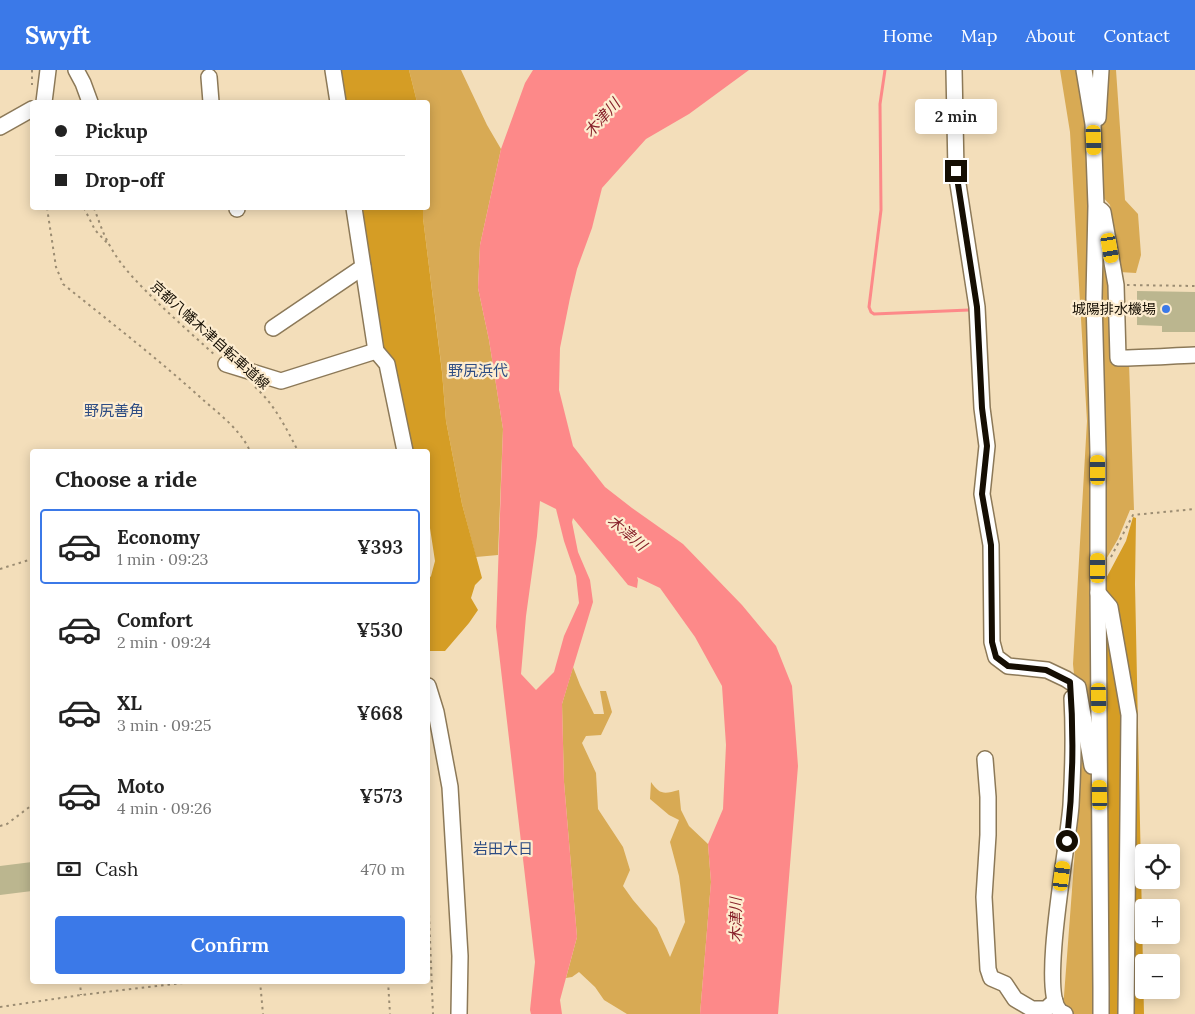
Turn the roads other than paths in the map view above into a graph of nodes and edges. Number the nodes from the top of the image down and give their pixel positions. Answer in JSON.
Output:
{"nodes":[{"id":1,"x":48,"y":70,"type":"edge"},
{"id":2,"x":76,"y":70,"type":"edge"},
{"id":3,"x":333,"y":70,"type":"edge"},
{"id":4,"x":954,"y":70,"type":"edge"},
{"id":5,"x":1084,"y":70,"type":"edge"},
{"id":6,"x":1101,"y":70,"type":"edge"},
{"id":7,"x":209,"y":78,"type":"dead end"},
{"id":8,"x":44,"y":100,"type":"edge"},
{"id":9,"x":89,"y":100,"type":"edge"},
{"id":10,"x":211,"y":100,"type":"edge"},
{"id":11,"x":338,"y":100,"type":"edge"},
{"id":12,"x":30,"y":110,"type":"edge"},
{"id":13,"x":1093,"y":124,"type":"junction"},
{"id":14,"x":0,"y":127,"type":"edge"},
{"id":15,"x":1096,"y":206,"type":"junction"},
{"id":16,"x":354,"y":210,"type":"edge"},
{"id":17,"x":363,"y":267,"type":"junction"},
{"id":18,"x":273,"y":328,"type":"dead end"},
{"id":19,"x":376,"y":351,"type":"junction"},
{"id":20,"x":1195,"y":355,"type":"edge"},
{"id":21,"x":226,"y":364,"type":"road end"},
{"id":22,"x":405,"y":449,"type":"edge"},
{"id":23,"x":1098,"y":593,"type":"junction"},
{"id":24,"x":1070,"y":682,"type":"junction"},
{"id":25,"x":430,"y":692,"type":"edge"},
{"id":26,"x":985,"y":759,"type":"dead end"},
{"id":27,"x":1100,"y":776,"type":"junction"},
{"id":28,"x":1055,"y":1000,"type":"junction"},
{"id":29,"x":459,"y":1014,"type":"edge"},
{"id":30,"x":1065,"y":1014,"type":"edge"},
{"id":31,"x":1100,"y":1014,"type":"edge"},
{"id":32,"x":1126,"y":1014,"type":"edge"}],
"edges":[{"from":1,"to":8,"type":"street"},
{"from":2,"to":9,"type":"street"},
{"from":3,"to":11,"type":"street"},
{"from":4,"to":24,"type":"street"},
{"from":5,"to":13,"type":"street"},
{"from":6,"to":13,"type":"street"},
{"from":7,"to":10,"type":"street"},
{"from":12,"to":14,"type":"street"},
{"from":13,"to":15,"type":"street"},
{"from":15,"to":20,"type":"street"},
{"from":15,"to":23,"type":"street"},
{"from":16,"to":17,"type":"street"},
{"from":17,"to":18,"type":"street"},
{"from":17,"to":19,"type":"street"},
{"from":19,"to":21,"type":"street"},
{"from":19,"to":22,"type":"street"},
{"from":23,"to":27,"type":"street"},
{"from":23,"to":32,"type":"street"},
{"from":24,"to":27,"type":"street"},
{"from":24,"to":28,"type":"street"},
{"from":25,"to":29,"type":"street"},
{"from":26,"to":28,"type":"street"},
{"from":27,"to":31,"type":"street"},
{"from":28,"to":30,"type":"street"}]}
